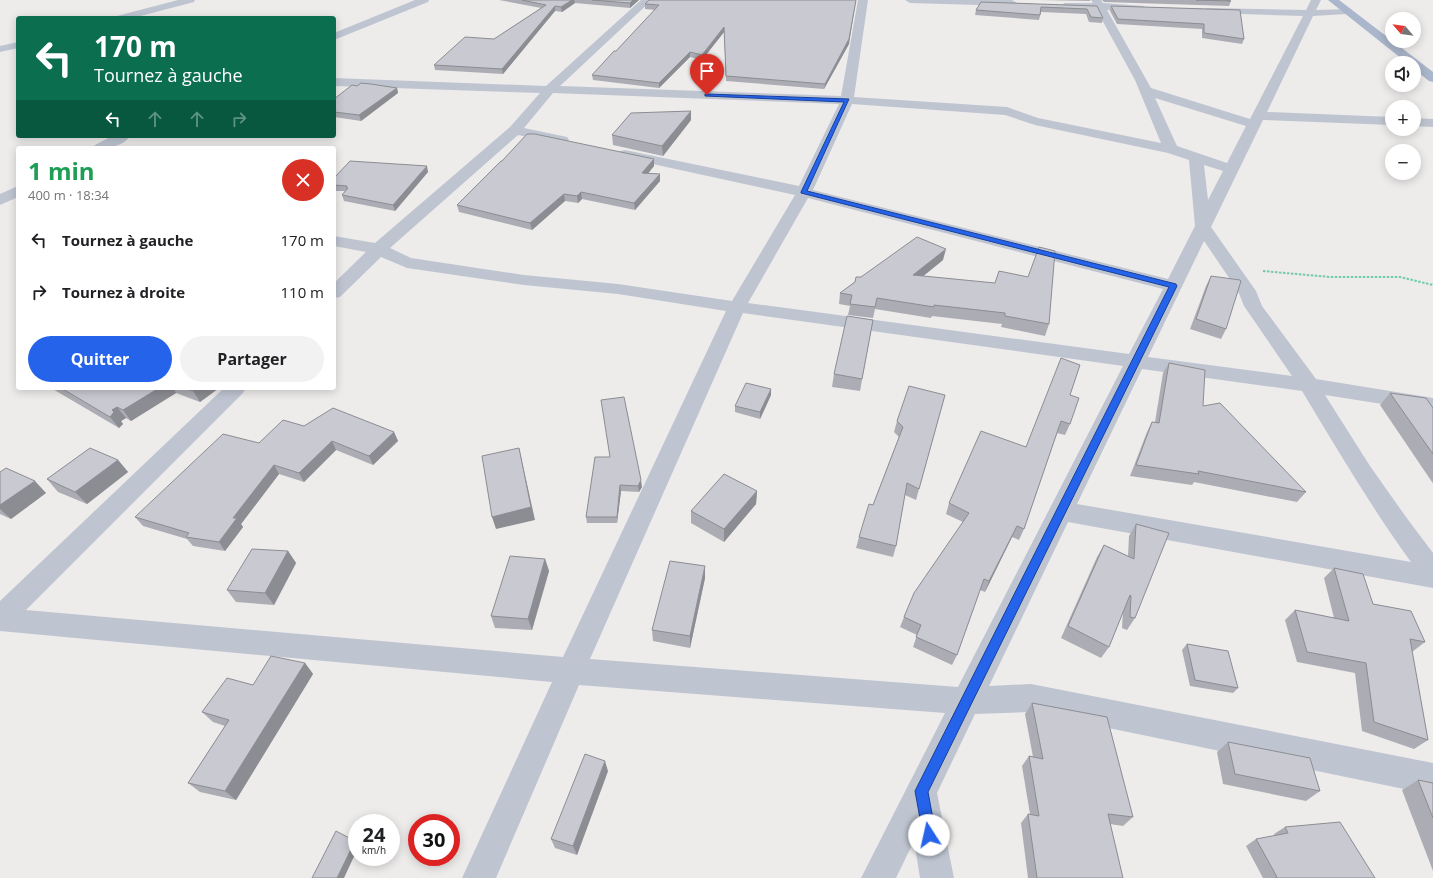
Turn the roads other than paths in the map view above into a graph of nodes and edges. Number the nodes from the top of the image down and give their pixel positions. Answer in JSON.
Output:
{"nodes":[{"id":1,"x":190,"y":0,"type":"edge"},
{"id":2,"x":424,"y":0,"type":"edge"},
{"id":3,"x":647,"y":0,"type":"edge"},
{"id":4,"x":863,"y":0,"type":"edge"},
{"id":5,"x":910,"y":0,"type":"edge"},
{"id":6,"x":1333,"y":0,"type":"edge"},
{"id":7,"x":1098,"y":3,"type":"edge"},
{"id":8,"x":1020,"y":4,"type":"edge"},
{"id":9,"x":1060,"y":5,"type":"edge"},
{"id":10,"x":1313,"y":7,"type":"edge"},
{"id":11,"x":1154,"y":8,"type":"edge"},
{"id":12,"x":1201,"y":10,"type":"edge"},
{"id":13,"x":1347,"y":12,"type":"junction"},
{"id":14,"x":129,"y":16,"type":"edge"},
{"id":15,"x":336,"y":35,"type":"edge"},
{"id":16,"x":16,"y":46,"type":"edge"},
{"id":17,"x":0,"y":50,"type":"edge"},
{"id":18,"x":1405,"y":56,"type":"edge"},
{"id":19,"x":1421,"y":69,"type":"edge"},
{"id":20,"x":1433,"y":78,"type":"edge"},
{"id":21,"x":336,"y":82,"type":"edge"},
{"id":22,"x":550,"y":89,"type":"junction"},
{"id":23,"x":1146,"y":91,"type":"junction"},
{"id":24,"x":847,"y":100,"type":"junction"},
{"id":25,"x":1256,"y":120,"type":"junction"},
{"id":26,"x":1385,"y":121,"type":"edge"},
{"id":27,"x":1421,"y":122,"type":"edge"},
{"id":28,"x":1433,"y":123,"type":"edge"},
{"id":29,"x":515,"y":130,"type":"junction"},
{"id":30,"x":119,"y":138,"type":"edge"},
{"id":31,"x":577,"y":144,"type":"edge"},
{"id":32,"x":104,"y":146,"type":"edge"},
{"id":33,"x":1171,"y":149,"type":"junction"},
{"id":34,"x":609,"y":150,"type":"edge"},
{"id":35,"x":1196,"y":157,"type":"junction"},
{"id":36,"x":1232,"y":169,"type":"junction"},
{"id":37,"x":16,"y":191,"type":"edge"},
{"id":38,"x":804,"y":192,"type":"junction"},
{"id":39,"x":0,"y":200,"type":"edge"},
{"id":40,"x":0,"y":204,"type":"edge"},
{"id":41,"x":16,"y":206,"type":"edge"},
{"id":42,"x":1203,"y":227,"type":"junction"},
{"id":43,"x":336,"y":242,"type":"edge"},
{"id":44,"x":379,"y":249,"type":"junction"},
{"id":45,"x":1174,"y":286,"type":"junction"},
{"id":46,"x":336,"y":290,"type":"edge"},
{"id":47,"x":737,"y":307,"type":"junction"},
{"id":48,"x":1136,"y":361,"type":"junction"},
{"id":49,"x":1309,"y":385,"type":"junction"},
{"id":50,"x":234,"y":390,"type":"edge"},
{"id":51,"x":1433,"y":405,"type":"edge"},
{"id":52,"x":1062,"y":511,"type":"junction"},
{"id":53,"x":1433,"y":572,"type":"edge"},
{"id":54,"x":1433,"y":577,"type":"edge"},
{"id":55,"x":0,"y":618,"type":"edge"},
{"id":56,"x":571,"y":671,"type":"junction"},
{"id":57,"x":966,"y":700,"type":"junction"},
{"id":58,"x":1433,"y":779,"type":"edge"},
{"id":59,"x":921,"y":791,"type":"junction"},
{"id":60,"x":479,"y":878,"type":"edge"},
{"id":61,"x":878,"y":878,"type":"edge"},
{"id":62,"x":937,"y":878,"type":"edge"}],
"edges":[{"from":1,"to":14,"type":"street"},
{"from":2,"to":15,"type":"street"},
{"from":3,"to":22,"type":"street"},
{"from":4,"to":24,"type":"street"},
{"from":5,"to":8,"type":"street"},
{"from":6,"to":13,"type":"main road"},
{"from":7,"to":9,"type":"street"},
{"from":7,"to":11,"type":"street"},
{"from":7,"to":23,"type":"street"},
{"from":10,"to":12,"type":"street"},
{"from":10,"to":13,"type":"street"},
{"from":10,"to":25,"type":"street"},
{"from":13,"to":18,"type":"main road"},
{"from":16,"to":17,"type":"street"},
{"from":19,"to":20,"type":"main road"},
{"from":21,"to":22,"type":"street"},
{"from":22,"to":24,"type":"street"},
{"from":22,"to":29,"type":"street"},
{"from":23,"to":25,"type":"street"},
{"from":23,"to":33,"type":"street"},
{"from":24,"to":33,"type":"street"},
{"from":24,"to":38,"type":"street"},
{"from":25,"to":26,"type":"street"},
{"from":25,"to":36,"type":"street"},
{"from":27,"to":28,"type":"street"},
{"from":29,"to":31,"type":"street"},
{"from":29,"to":44,"type":"street"},
{"from":30,"to":32,"type":"street"},
{"from":33,"to":35,"type":"street"},
{"from":34,"to":38,"type":"street"},
{"from":35,"to":36,"type":"street"},
{"from":35,"to":42,"type":"street"},
{"from":36,"to":42,"type":"street"},
{"from":37,"to":39,"type":"street"},
{"from":38,"to":45,"type":"street"},
{"from":38,"to":47,"type":"street"},
{"from":40,"to":41,"type":"street"},
{"from":42,"to":45,"type":"street"},
{"from":42,"to":49,"type":"street"},
{"from":43,"to":44,"type":"street"},
{"from":44,"to":46,"type":"street"},
{"from":44,"to":47,"type":"street"},
{"from":45,"to":48,"type":"street"},
{"from":47,"to":48,"type":"street"},
{"from":47,"to":56,"type":"street"},
{"from":48,"to":49,"type":"street"},
{"from":48,"to":52,"type":"street"},
{"from":49,"to":51,"type":"street"},
{"from":49,"to":53,"type":"street"},
{"from":50,"to":55,"type":"street"},
{"from":52,"to":54,"type":"street"},
{"from":52,"to":57,"type":"street"},
{"from":55,"to":56,"type":"street"},
{"from":56,"to":57,"type":"street"},
{"from":56,"to":60,"type":"street"},
{"from":57,"to":58,"type":"street"},
{"from":57,"to":59,"type":"street"},
{"from":59,"to":61,"type":"street"},
{"from":59,"to":62,"type":"street"}]}
